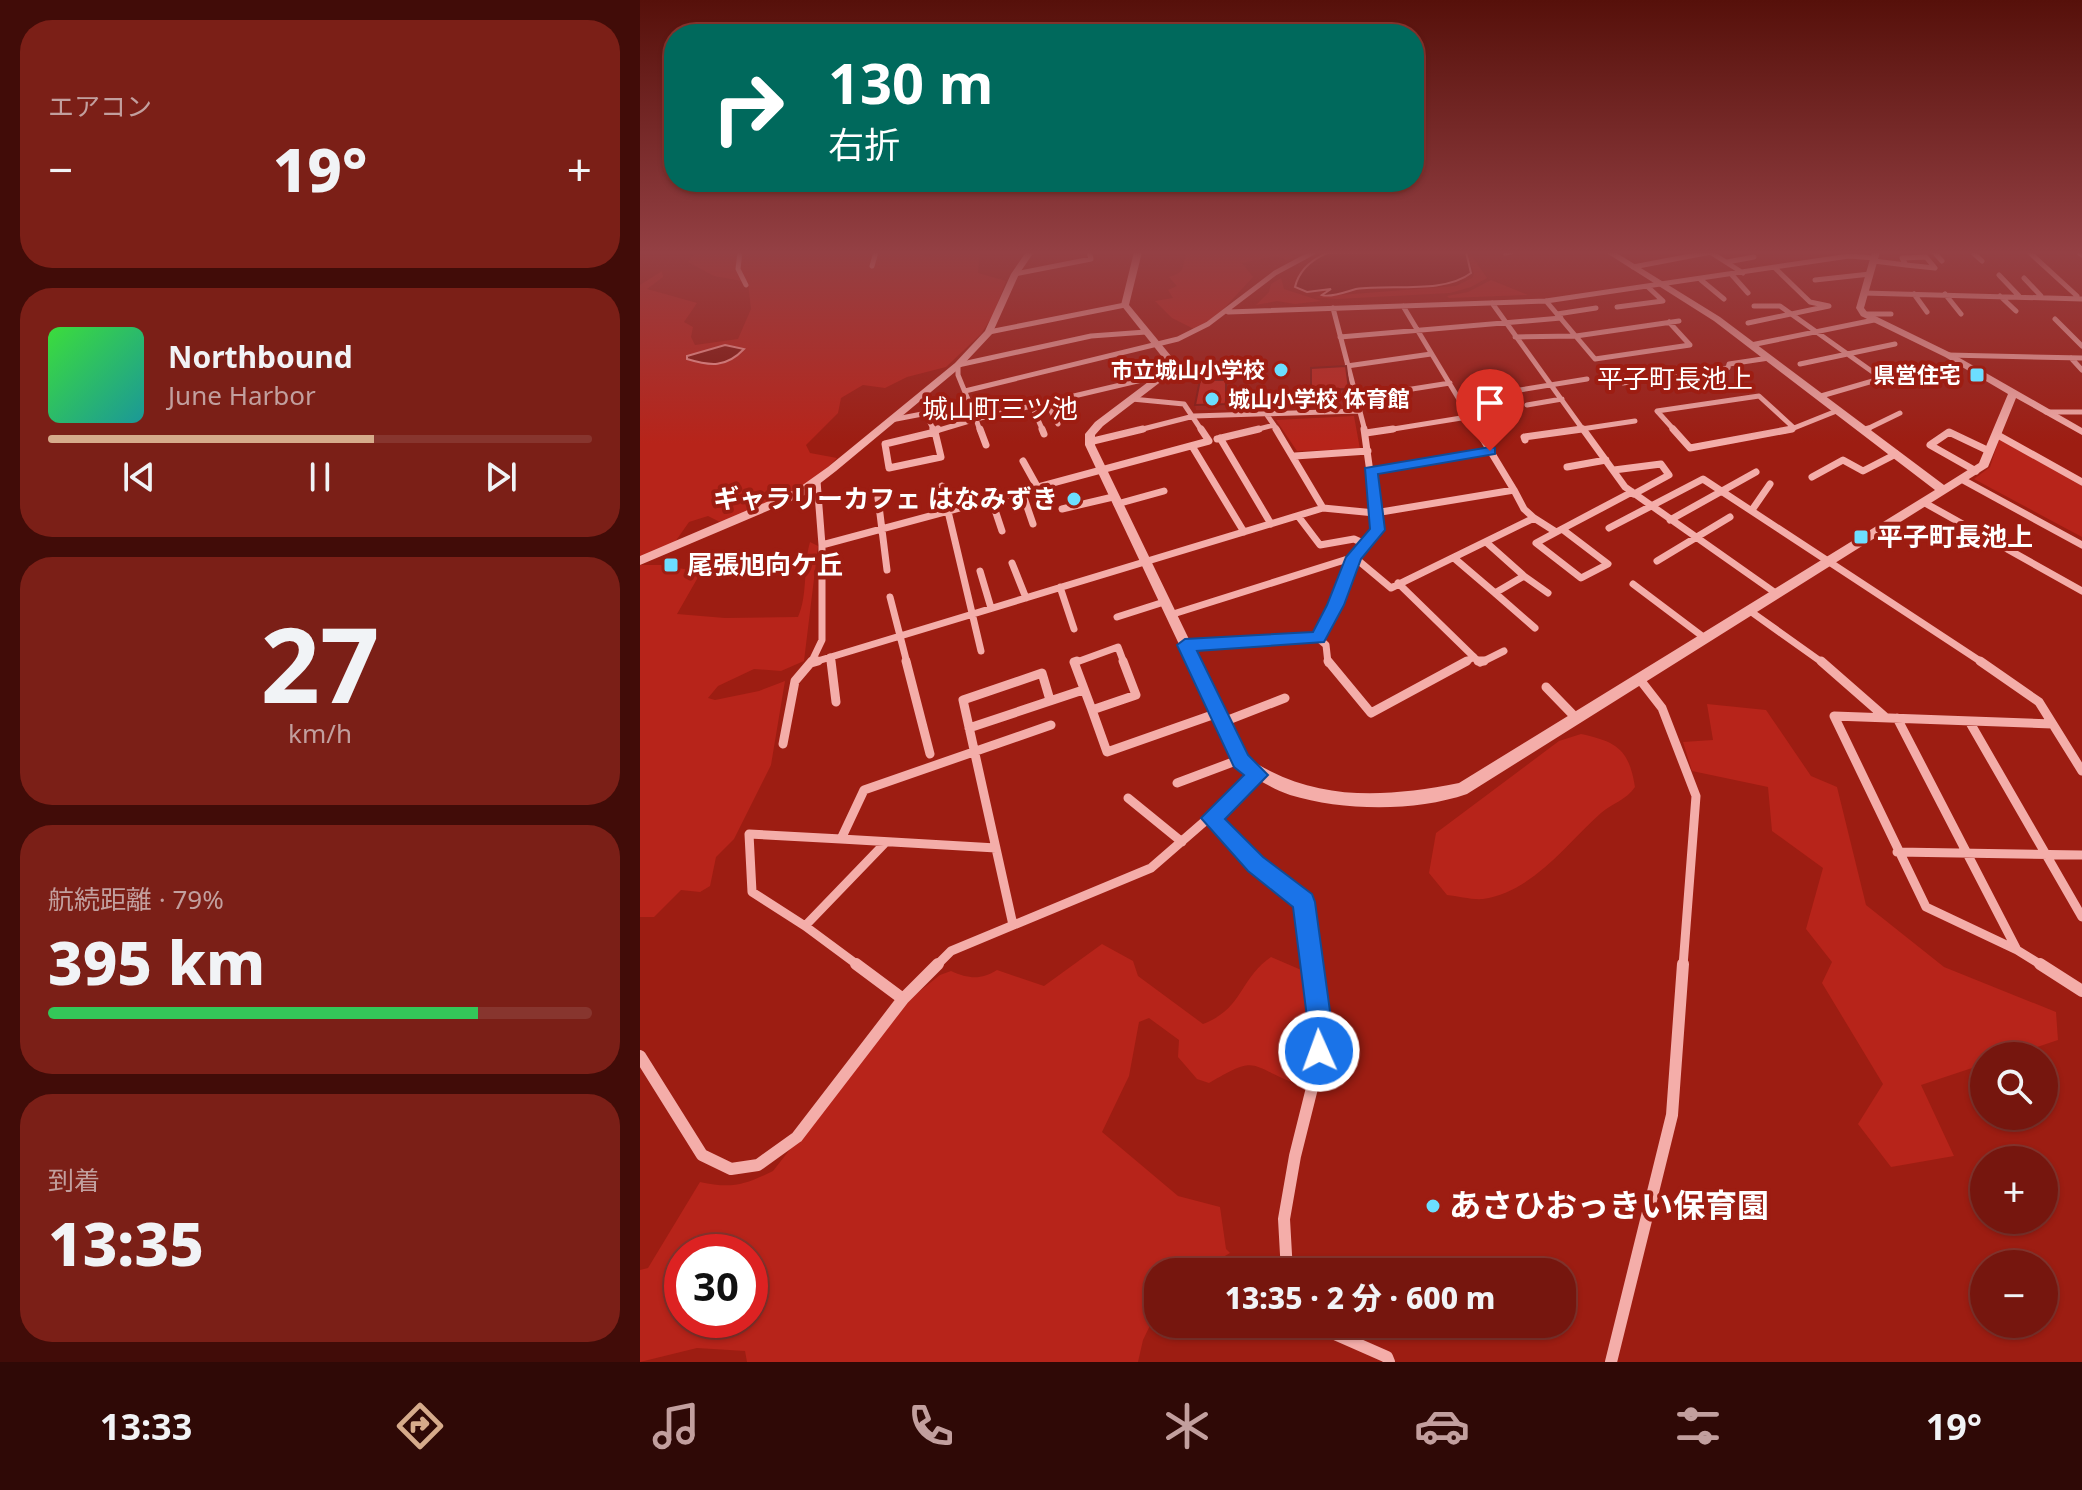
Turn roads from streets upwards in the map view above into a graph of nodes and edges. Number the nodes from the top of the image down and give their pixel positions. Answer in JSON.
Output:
{"nodes":[{"id":1,"x":996,"y":316,"type":"edge"},
{"id":2,"x":1072,"y":316,"type":"edge"},
{"id":3,"x":1133,"y":316,"type":"edge"},
{"id":4,"x":1222,"y":316,"type":"edge"},
{"id":5,"x":1335,"y":316,"type":"edge"},
{"id":6,"x":1409,"y":316,"type":"edge"},
{"id":7,"x":1500,"y":316,"type":"edge"},
{"id":8,"x":1559,"y":316,"type":"joint"},
{"id":9,"x":1708,"y":316,"type":"edge"},
{"id":10,"x":1784,"y":316,"type":"edge"},
{"id":11,"x":1793,"y":316,"type":"edge"},
{"id":12,"x":1867,"y":316,"type":"edge"},
{"id":13,"x":2055,"y":319,"type":"dead end"},
{"id":14,"x":1874,"y":320,"type":"junction"},
{"id":15,"x":1679,"y":321,"type":"dead end"},
{"id":16,"x":1669,"y":322,"type":"junction"},
{"id":17,"x":1505,"y":323,"type":"junction"},
{"id":18,"x":1748,"y":323,"type":"dead end"},
{"id":19,"x":1417,"y":330,"type":"junction"},
{"id":20,"x":989,"y":332,"type":"junction"},
{"id":21,"x":1146,"y":332,"type":"junction"},
{"id":22,"x":1817,"y":332,"type":"junction"},
{"id":23,"x":1576,"y":336,"type":"junction"},
{"id":24,"x":1340,"y":337,"type":"junction"},
{"id":25,"x":1515,"y":337,"type":"junction"},
{"id":26,"x":1895,"y":344,"type":"dead end"},
{"id":27,"x":1751,"y":345,"type":"junction"},
{"id":28,"x":1158,"y":346,"type":"junction"},
{"id":29,"x":2082,"y":346,"type":"edge"},
{"id":30,"x":1431,"y":354,"type":"junction"},
{"id":31,"x":1847,"y":354,"type":"junction"},
{"id":32,"x":1948,"y":355,"type":"junction"},
{"id":33,"x":1769,"y":358,"type":"junction"},
{"id":34,"x":2071,"y":358,"type":"junction"},
{"id":35,"x":2082,"y":358,"type":"edge"},
{"id":36,"x":1800,"y":364,"type":"dead end"},
{"id":37,"x":958,"y":365,"type":"junction"},
{"id":38,"x":1928,"y":365,"type":"dead end"},
{"id":39,"x":1347,"y":366,"type":"junction"},
{"id":40,"x":2082,"y":370,"type":"edge"},
{"id":41,"x":1164,"y":375,"type":"junction"},
{"id":42,"x":1587,"y":379,"type":"dead end"},
{"id":43,"x":1884,"y":380,"type":"junction"},
{"id":44,"x":1450,"y":383,"type":"junction"},
{"id":45,"x":1623,"y":383,"type":"dead end"},
{"id":46,"x":1551,"y":385,"type":"junction"},
{"id":47,"x":965,"y":391,"type":"junction"},
{"id":48,"x":2013,"y":393,"type":"junction"},
{"id":49,"x":1495,"y":394,"type":"dead end"},
{"id":50,"x":1821,"y":396,"type":"junction"},
{"id":51,"x":1355,"y":398,"type":"junction"},
{"id":52,"x":1132,"y":399,"type":"junction"},
{"id":53,"x":1562,"y":399,"type":"junction"},
{"id":54,"x":1047,"y":403,"type":"junction"},
{"id":55,"x":1527,"y":405,"type":"dead end"},
{"id":56,"x":1032,"y":406,"type":"junction"},
{"id":57,"x":943,"y":410,"type":"dead end"},
{"id":58,"x":1839,"y":410,"type":"junction"},
{"id":59,"x":1358,"y":411,"type":"junction"},
{"id":60,"x":2046,"y":412,"type":"junction"},
{"id":61,"x":2082,"y":412,"type":"edge"},
{"id":62,"x":1900,"y":413,"type":"dead end"},
{"id":63,"x":926,"y":414,"type":"junction"},
{"id":64,"x":1486,"y":414,"type":"dead end"},
{"id":65,"x":1267,"y":415,"type":"junction"},
{"id":66,"x":1194,"y":416,"type":"junction"},
{"id":67,"x":1469,"y":416,"type":"junction"},
{"id":68,"x":976,"y":419,"type":"junction"},
{"id":69,"x":891,"y":420,"type":"junction"},
{"id":70,"x":1635,"y":421,"type":"dead end"},
{"id":71,"x":1058,"y":424,"type":"dead end"},
{"id":72,"x":1274,"y":425,"type":"junction"},
{"id":73,"x":1794,"y":428,"type":"junction"},
{"id":74,"x":1584,"y":429,"type":"junction"},
{"id":75,"x":1865,"y":430,"type":"junction"},
{"id":76,"x":935,"y":432,"type":"junction"},
{"id":77,"x":2082,"y":432,"type":"edge"},
{"id":78,"x":1366,"y":433,"type":"junction"},
{"id":79,"x":1044,"y":434,"type":"dead end"},
{"id":80,"x":1996,"y":434,"type":"junction"},
{"id":81,"x":1220,"y":438,"type":"junction"},
{"id":82,"x":1525,"y":440,"type":"dead end"},
{"id":83,"x":1209,"y":441,"type":"junction"},
{"id":84,"x":1089,"y":442,"type":"junction"},
{"id":85,"x":986,"y":445,"type":"dead end"},
{"id":86,"x":1192,"y":446,"type":"junction"},
{"id":87,"x":1368,"y":451,"type":"junction"},
{"id":88,"x":1490,"y":451,"type":"junction"},
{"id":89,"x":1989,"y":451,"type":"junction"},
{"id":90,"x":1896,"y":454,"type":"junction"},
{"id":91,"x":1295,"y":456,"type":"junction"},
{"id":92,"x":1606,"y":460,"type":"junction"},
{"id":93,"x":1023,"y":461,"type":"dead end"},
{"id":94,"x":1567,"y":467,"type":"dead end"},
{"id":95,"x":1614,"y":470,"type":"junction"},
{"id":96,"x":1102,"y":471,"type":"junction"},
{"id":97,"x":1370,"y":471,"type":"junction"},
{"id":98,"x":1976,"y":471,"type":"junction"},
{"id":99,"x":1756,"y":472,"type":"dead end"},
{"id":100,"x":1812,"y":477,"type":"dead end"},
{"id":101,"x":1963,"y":480,"type":"junction"},
{"id":102,"x":817,"y":481,"type":"junction"},
{"id":103,"x":2082,"y":482,"type":"edge"},
{"id":104,"x":1770,"y":484,"type":"dead end"},
{"id":105,"x":942,"y":486,"type":"dead end"},
{"id":106,"x":1038,"y":488,"type":"junction"},
{"id":107,"x":1514,"y":490,"type":"junction"},
{"id":108,"x":1164,"y":491,"type":"dead end"},
{"id":109,"x":1723,"y":491,"type":"junction"},
{"id":110,"x":1944,"y":491,"type":"junction"},
{"id":111,"x":1022,"y":492,"type":"junction"},
{"id":112,"x":1633,"y":493,"type":"junction"},
{"id":113,"x":878,"y":498,"type":"dead end"},
{"id":114,"x":1115,"y":500,"type":"junction"},
{"id":115,"x":992,"y":501,"type":"junction"},
{"id":116,"x":1925,"y":503,"type":"junction"},
{"id":117,"x":1652,"y":507,"type":"junction"},
{"id":118,"x":1323,"y":508,"type":"junction"},
{"id":119,"x":1062,"y":509,"type":"dead end"},
{"id":120,"x":1752,"y":510,"type":"junction"},
{"id":121,"x":948,"y":512,"type":"junction"},
{"id":122,"x":1375,"y":513,"type":"junction"},
{"id":123,"x":1298,"y":516,"type":"junction"},
{"id":124,"x":1730,"y":517,"type":"dead end"},
{"id":125,"x":1534,"y":518,"type":"junction"},
{"id":126,"x":1670,"y":520,"type":"junction"},
{"id":127,"x":1033,"y":524,"type":"dead end"},
{"id":128,"x":1271,"y":524,"type":"junction"},
{"id":129,"x":1609,"y":528,"type":"dead end"},
{"id":130,"x":882,"y":529,"type":"junction"},
{"id":131,"x":1558,"y":530,"type":"junction"},
{"id":132,"x":1002,"y":531,"type":"dead end"},
{"id":133,"x":1244,"y":532,"type":"junction"},
{"id":134,"x":1696,"y":538,"type":"junction"},
{"id":135,"x":1486,"y":542,"type":"junction"},
{"id":136,"x":1365,"y":544,"type":"junction"},
{"id":137,"x":822,"y":545,"type":"junction"},
{"id":138,"x":2082,"y":545,"type":"edge"},
{"id":139,"x":1354,"y":557,"type":"junction"},
{"id":140,"x":1454,"y":558,"type":"junction"},
{"id":141,"x":640,"y":561,"type":"edge"},
{"id":142,"x":1657,"y":561,"type":"dead end"},
{"id":143,"x":1146,"y":562,"type":"junction"},
{"id":144,"x":1832,"y":562,"type":"junction"},
{"id":145,"x":1012,"y":563,"type":"dead end"},
{"id":146,"x":887,"y":570,"type":"dead end"},
{"id":147,"x":980,"y":571,"type":"dead end"},
{"id":148,"x":1524,"y":576,"type":"junction"},
{"id":149,"x":1398,"y":583,"type":"junction"},
{"id":150,"x":1633,"y":584,"type":"dead end"},
{"id":151,"x":1060,"y":587,"type":"junction"},
{"id":152,"x":2082,"y":591,"type":"edge"},
{"id":153,"x":1495,"y":593,"type":"junction"},
{"id":154,"x":1548,"y":593,"type":"dead end"},
{"id":155,"x":1777,"y":594,"type":"junction"},
{"id":156,"x":890,"y":597,"type":"dead end"},
{"id":157,"x":1026,"y":598,"type":"junction"},
{"id":158,"x":991,"y":608,"type":"junction"},
{"id":159,"x":1167,"y":609,"type":"junction"},
{"id":160,"x":1750,"y":611,"type":"junction"},
{"id":161,"x":971,"y":614,"type":"junction"},
{"id":162,"x":1117,"y":617,"type":"dead end"},
{"id":163,"x":1535,"y":628,"type":"dead end"},
{"id":164,"x":1074,"y":629,"type":"dead end"},
{"id":165,"x":902,"y":635,"type":"junction"},
{"id":166,"x":1318,"y":638,"type":"junction"},
{"id":167,"x":1706,"y":639,"type":"junction"},
{"id":168,"x":1185,"y":645,"type":"junction"},
{"id":169,"x":981,"y":651,"type":"dead end"},
{"id":170,"x":1504,"y":651,"type":"dead end"},
{"id":171,"x":830,"y":657,"type":"junction"},
{"id":172,"x":1474,"y":657,"type":"junction"},
{"id":173,"x":811,"y":663,"type":"junction"},
{"id":174,"x":1641,"y":681,"type":"junction"},
{"id":175,"x":1546,"y":687,"type":"dead end"},
{"id":176,"x":1083,"y":690,"type":"junction"},
{"id":177,"x":1285,"y":698,"type":"dead end"},
{"id":178,"x":1050,"y":700,"type":"junction"},
{"id":179,"x":836,"y":702,"type":"dead end"},
{"id":180,"x":1090,"y":711,"type":"junction"},
{"id":181,"x":1221,"y":718,"type":"junction"},
{"id":182,"x":1891,"y":718,"type":"junction"},
{"id":183,"x":1577,"y":719,"type":"junction"},
{"id":184,"x":1969,"y":721,"type":"junction"},
{"id":185,"x":2052,"y":724,"type":"junction"},
{"id":186,"x":1051,"y":725,"type":"dead end"},
{"id":187,"x":969,"y":728,"type":"junction"},
{"id":188,"x":783,"y":744,"type":"dead end"},
{"id":189,"x":930,"y":754,"type":"dead end"},
{"id":190,"x":973,"y":754,"type":"junction"},
{"id":191,"x":1241,"y":759,"type":"junction"},
{"id":192,"x":2082,"y":771,"type":"edge"},
{"id":193,"x":1258,"y":775,"type":"junction"},
{"id":194,"x":1177,"y":783,"type":"dead end"},
{"id":195,"x":1128,"y":798,"type":"dead end"},
{"id":196,"x":1211,"y":818,"type":"junction"},
{"id":197,"x":841,"y":839,"type":"junction"},
{"id":198,"x":886,"y":842,"type":"junction"},
{"id":199,"x":1182,"y":842,"type":"junction"},
{"id":200,"x":996,"y":848,"type":"junction"},
{"id":201,"x":1897,"y":852,"type":"junction"},
{"id":202,"x":1966,"y":854,"type":"junction"},
{"id":203,"x":2048,"y":854,"type":"junction"},
{"id":204,"x":2082,"y":855,"type":"edge"},
{"id":205,"x":2082,"y":917,"type":"edge"},
{"id":206,"x":1013,"y":925,"type":"junction"},
{"id":207,"x":805,"y":926,"type":"junction"},
{"id":208,"x":2017,"y":950,"type":"junction"},
{"id":209,"x":2082,"y":991,"type":"edge"},
{"id":210,"x":903,"y":999,"type":"junction"},
{"id":211,"x":640,"y":1056,"type":"edge"},
{"id":212,"x":1286,"y":1258,"type":"edge"},
{"id":213,"x":1344,"y":1338,"type":"edge"},
{"id":214,"x":1389,"y":1362,"type":"edge"},
{"id":215,"x":1611,"y":1362,"type":"edge"}],
"edges":[{"from":1,"to":20,"type":"street"},
{"from":2,"to":20,"type":"street"},
{"from":3,"to":21,"type":"street"},
{"from":4,"to":28,"type":"street"},
{"from":5,"to":24,"type":"street"},
{"from":6,"to":19,"type":"street"},
{"from":7,"to":17,"type":"street"},
{"from":8,"to":17,"type":"street"},
{"from":8,"to":23,"type":"street"},
{"from":9,"to":27,"type":"street"},
{"from":10,"to":18,"type":"street"},
{"from":11,"to":22,"type":"street"},
{"from":12,"to":14,"type":"street"},
{"from":13,"to":29,"type":"street"},
{"from":14,"to":22,"type":"street"},
{"from":14,"to":32,"type":"street"},
{"from":15,"to":16,"type":"street"},
{"from":16,"to":23,"type":"street"},
{"from":16,"to":23,"type":"street"},
{"from":17,"to":19,"type":"street"},
{"from":17,"to":25,"type":"street"},
{"from":19,"to":24,"type":"street"},
{"from":19,"to":30,"type":"street"},
{"from":20,"to":37,"type":"street"},
{"from":21,"to":28,"type":"street"},
{"from":21,"to":37,"type":"street"},
{"from":22,"to":27,"type":"street"},
{"from":22,"to":31,"type":"street"},
{"from":23,"to":25,"type":"street"},
{"from":24,"to":39,"type":"street"},
{"from":25,"to":46,"type":"street"},
{"from":26,"to":31,"type":"street"},
{"from":27,"to":33,"type":"street"},
{"from":28,"to":41,"type":"street"},
{"from":28,"to":47,"type":"street"},
{"from":30,"to":39,"type":"street"},
{"from":30,"to":44,"type":"street"},
{"from":31,"to":36,"type":"street"},
{"from":31,"to":43,"type":"street"},
{"from":32,"to":34,"type":"street"},
{"from":32,"to":48,"type":"street"},
{"from":33,"to":45,"type":"street"},
{"from":33,"to":50,"type":"street"},
{"from":34,"to":35,"type":"street"},
{"from":34,"to":40,"type":"street"},
{"from":37,"to":47,"type":"street"},
{"from":37,"to":69,"type":"street"},
{"from":38,"to":43,"type":"street"},
{"from":39,"to":51,"type":"street"},
{"from":41,"to":52,"type":"street"},
{"from":41,"to":54,"type":"street"},
{"from":42,"to":46,"type":"street"},
{"from":43,"to":50,"type":"street"},
{"from":44,"to":51,"type":"street"},
{"from":44,"to":67,"type":"street"},
{"from":46,"to":49,"type":"street"},
{"from":46,"to":53,"type":"street"},
{"from":47,"to":68,"type":"street"},
{"from":48,"to":60,"type":"street"},
{"from":48,"to":80,"type":"street"},
{"from":50,"to":58,"type":"street"},
{"from":51,"to":59,"type":"street"},
{"from":52,"to":66,"type":"street"},
{"from":52,"to":84,"type":"street"},
{"from":53,"to":55,"type":"street"},
{"from":53,"to":74,"type":"street"},
{"from":54,"to":56,"type":"street"},
{"from":54,"to":71,"type":"street"},
{"from":56,"to":68,"type":"street"},
{"from":56,"to":79,"type":"street"},
{"from":57,"to":63,"type":"street"},
{"from":58,"to":73,"type":"street"},
{"from":58,"to":75,"type":"street"},
{"from":59,"to":65,"type":"street"},
{"from":59,"to":78,"type":"street"},
{"from":60,"to":61,"type":"street"},
{"from":60,"to":77,"type":"street"},
{"from":62,"to":75,"type":"street"},
{"from":63,"to":69,"type":"street"},
{"from":63,"to":76,"type":"street"},
{"from":64,"to":67,"type":"street"},
{"from":65,"to":66,"type":"street"},
{"from":65,"to":72,"type":"street"},
{"from":66,"to":83,"type":"street"},
{"from":66,"to":84,"type":"street"},
{"from":67,"to":78,"type":"street"},
{"from":67,"to":88,"type":"street"},
{"from":68,"to":76,"type":"street"},
{"from":68,"to":85,"type":"street"},
{"from":69,"to":102,"type":"street"},
{"from":70,"to":74,"type":"street"},
{"from":72,"to":81,"type":"street"},
{"from":72,"to":91,"type":"street"},
{"from":73,"to":73,"type":"street"},
{"from":74,"to":82,"type":"street"},
{"from":74,"to":92,"type":"street"},
{"from":75,"to":90,"type":"street"},
{"from":76,"to":76,"type":"street"},
{"from":78,"to":87,"type":"street"},
{"from":80,"to":89,"type":"street"},
{"from":80,"to":103,"type":"street"},
{"from":81,"to":83,"type":"street"},
{"from":81,"to":128,"type":"street"},
{"from":83,"to":86,"type":"street"},
{"from":84,"to":96,"type":"street"},
{"from":86,"to":96,"type":"street"},
{"from":86,"to":133,"type":"street"},
{"from":87,"to":91,"type":"street"},
{"from":87,"to":97,"type":"street"},
{"from":88,"to":97,"type":"street"},
{"from":88,"to":107,"type":"street"},
{"from":89,"to":98,"type":"street"},
{"from":89,"to":98,"type":"street"},
{"from":90,"to":100,"type":"street"},
{"from":90,"to":110,"type":"street"},
{"from":91,"to":118,"type":"street"},
{"from":92,"to":94,"type":"street"},
{"from":92,"to":95,"type":"street"},
{"from":93,"to":106,"type":"street"},
{"from":95,"to":112,"type":"street"},
{"from":95,"to":112,"type":"street"},
{"from":96,"to":106,"type":"street"},
{"from":96,"to":114,"type":"street"},
{"from":97,"to":122,"type":"street"},
{"from":98,"to":101,"type":"street"},
{"from":99,"to":109,"type":"street"},
{"from":101,"to":110,"type":"street"},
{"from":101,"to":138,"type":"street"},
{"from":102,"to":137,"type":"street"},
{"from":102,"to":141,"type":"street"},
{"from":104,"to":120,"type":"street"},
{"from":105,"to":121,"type":"street"},
{"from":106,"to":111,"type":"street"},
{"from":107,"to":122,"type":"street"},
{"from":107,"to":125,"type":"street"},
{"from":108,"to":114,"type":"street"},
{"from":109,"to":117,"type":"street"},
{"from":109,"to":120,"type":"street"},
{"from":109,"to":126,"type":"street"},
{"from":110,"to":116,"type":"street"},
{"from":111,"to":115,"type":"street"},
{"from":111,"to":127,"type":"street"},
{"from":112,"to":117,"type":"street"},
{"from":112,"to":131,"type":"street"},
{"from":113,"to":130,"type":"street"},
{"from":114,"to":119,"type":"street"},
{"from":114,"to":143,"type":"street"},
{"from":115,"to":121,"type":"street"},
{"from":115,"to":132,"type":"street"},
{"from":116,"to":144,"type":"street"},
{"from":116,"to":152,"type":"street"},
{"from":117,"to":126,"type":"street"},
{"from":117,"to":129,"type":"street"},
{"from":118,"to":122,"type":"street"},
{"from":118,"to":123,"type":"street"},
{"from":120,"to":144,"type":"street"},
{"from":121,"to":130,"type":"street"},
{"from":121,"to":161,"type":"street"},
{"from":122,"to":136,"type":"street"},
{"from":123,"to":128,"type":"street"},
{"from":123,"to":136,"type":"street"},
{"from":124,"to":134,"type":"street"},
{"from":125,"to":131,"type":"street"},
{"from":125,"to":135,"type":"street"},
{"from":126,"to":134,"type":"street"},
{"from":128,"to":133,"type":"street"},
{"from":130,"to":137,"type":"street"},
{"from":130,"to":146,"type":"street"},
{"from":131,"to":131,"type":"street"},
{"from":133,"to":143,"type":"street"},
{"from":134,"to":142,"type":"street"},
{"from":134,"to":155,"type":"street"},
{"from":135,"to":140,"type":"street"},
{"from":135,"to":148,"type":"street"},
{"from":136,"to":139,"type":"street"},
{"from":137,"to":173,"type":"street"},
{"from":139,"to":149,"type":"street"},
{"from":139,"to":159,"type":"street"},
{"from":139,"to":166,"type":"street"},
{"from":140,"to":149,"type":"street"},
{"from":140,"to":153,"type":"street"},
{"from":143,"to":151,"type":"street"},
{"from":143,"to":159,"type":"street"},
{"from":144,"to":155,"type":"street"},
{"from":144,"to":185,"type":"street"},
{"from":145,"to":157,"type":"street"},
{"from":147,"to":158,"type":"street"},
{"from":148,"to":153,"type":"street"},
{"from":148,"to":154,"type":"street"},
{"from":149,"to":172,"type":"street"},
{"from":150,"to":167,"type":"street"},
{"from":151,"to":157,"type":"street"},
{"from":151,"to":164,"type":"street"},
{"from":153,"to":163,"type":"street"},
{"from":155,"to":160,"type":"street"},
{"from":156,"to":165,"type":"street"},
{"from":157,"to":158,"type":"street"},
{"from":158,"to":161,"type":"street"},
{"from":159,"to":162,"type":"street"},
{"from":159,"to":168,"type":"street"},
{"from":160,"to":167,"type":"street"},
{"from":160,"to":182,"type":"street"},
{"from":161,"to":165,"type":"street"},
{"from":161,"to":169,"type":"street"},
{"from":165,"to":171,"type":"street"},
{"from":165,"to":189,"type":"street"},
{"from":166,"to":168,"type":"street"},
{"from":166,"to":172,"type":"street"},
{"from":167,"to":174,"type":"street"},
{"from":168,"to":181,"type":"street"},
{"from":170,"to":172,"type":"street"},
{"from":171,"to":173,"type":"street"},
{"from":171,"to":179,"type":"street"},
{"from":173,"to":188,"type":"street"},
{"from":174,"to":183,"type":"street"},
{"from":174,"to":215,"type":"street"},
{"from":175,"to":183,"type":"street"},
{"from":176,"to":178,"type":"street"},
{"from":176,"to":180,"type":"street"},
{"from":176,"to":180,"type":"street"},
{"from":177,"to":181,"type":"street"},
{"from":178,"to":187,"type":"street"},
{"from":178,"to":187,"type":"street"},
{"from":180,"to":181,"type":"street"},
{"from":181,"to":191,"type":"street"},
{"from":182,"to":184,"type":"street"},
{"from":182,"to":201,"type":"street"},
{"from":182,"to":202,"type":"street"},
{"from":183,"to":193,"type":"street"},
{"from":184,"to":185,"type":"street"},
{"from":184,"to":203,"type":"street"},
{"from":185,"to":192,"type":"street"},
{"from":186,"to":190,"type":"street"},
{"from":187,"to":190,"type":"street"},
{"from":190,"to":197,"type":"street"},
{"from":190,"to":200,"type":"street"},
{"from":191,"to":193,"type":"street"},
{"from":191,"to":194,"type":"street"},
{"from":193,"to":196,"type":"street"},
{"from":195,"to":199,"type":"street"},
{"from":196,"to":199,"type":"street"},
{"from":196,"to":212,"type":"street"},
{"from":197,"to":198,"type":"street"},
{"from":197,"to":207,"type":"street"},
{"from":198,"to":200,"type":"street"},
{"from":198,"to":207,"type":"street"},
{"from":199,"to":206,"type":"street"},
{"from":200,"to":206,"type":"street"},
{"from":201,"to":202,"type":"street"},
{"from":201,"to":208,"type":"street"},
{"from":202,"to":203,"type":"street"},
{"from":202,"to":208,"type":"street"},
{"from":203,"to":204,"type":"street"},
{"from":203,"to":205,"type":"street"},
{"from":206,"to":210,"type":"street"},
{"from":207,"to":210,"type":"street"},
{"from":208,"to":209,"type":"street"},
{"from":210,"to":211,"type":"street"},
{"from":213,"to":214,"type":"street"}]}
